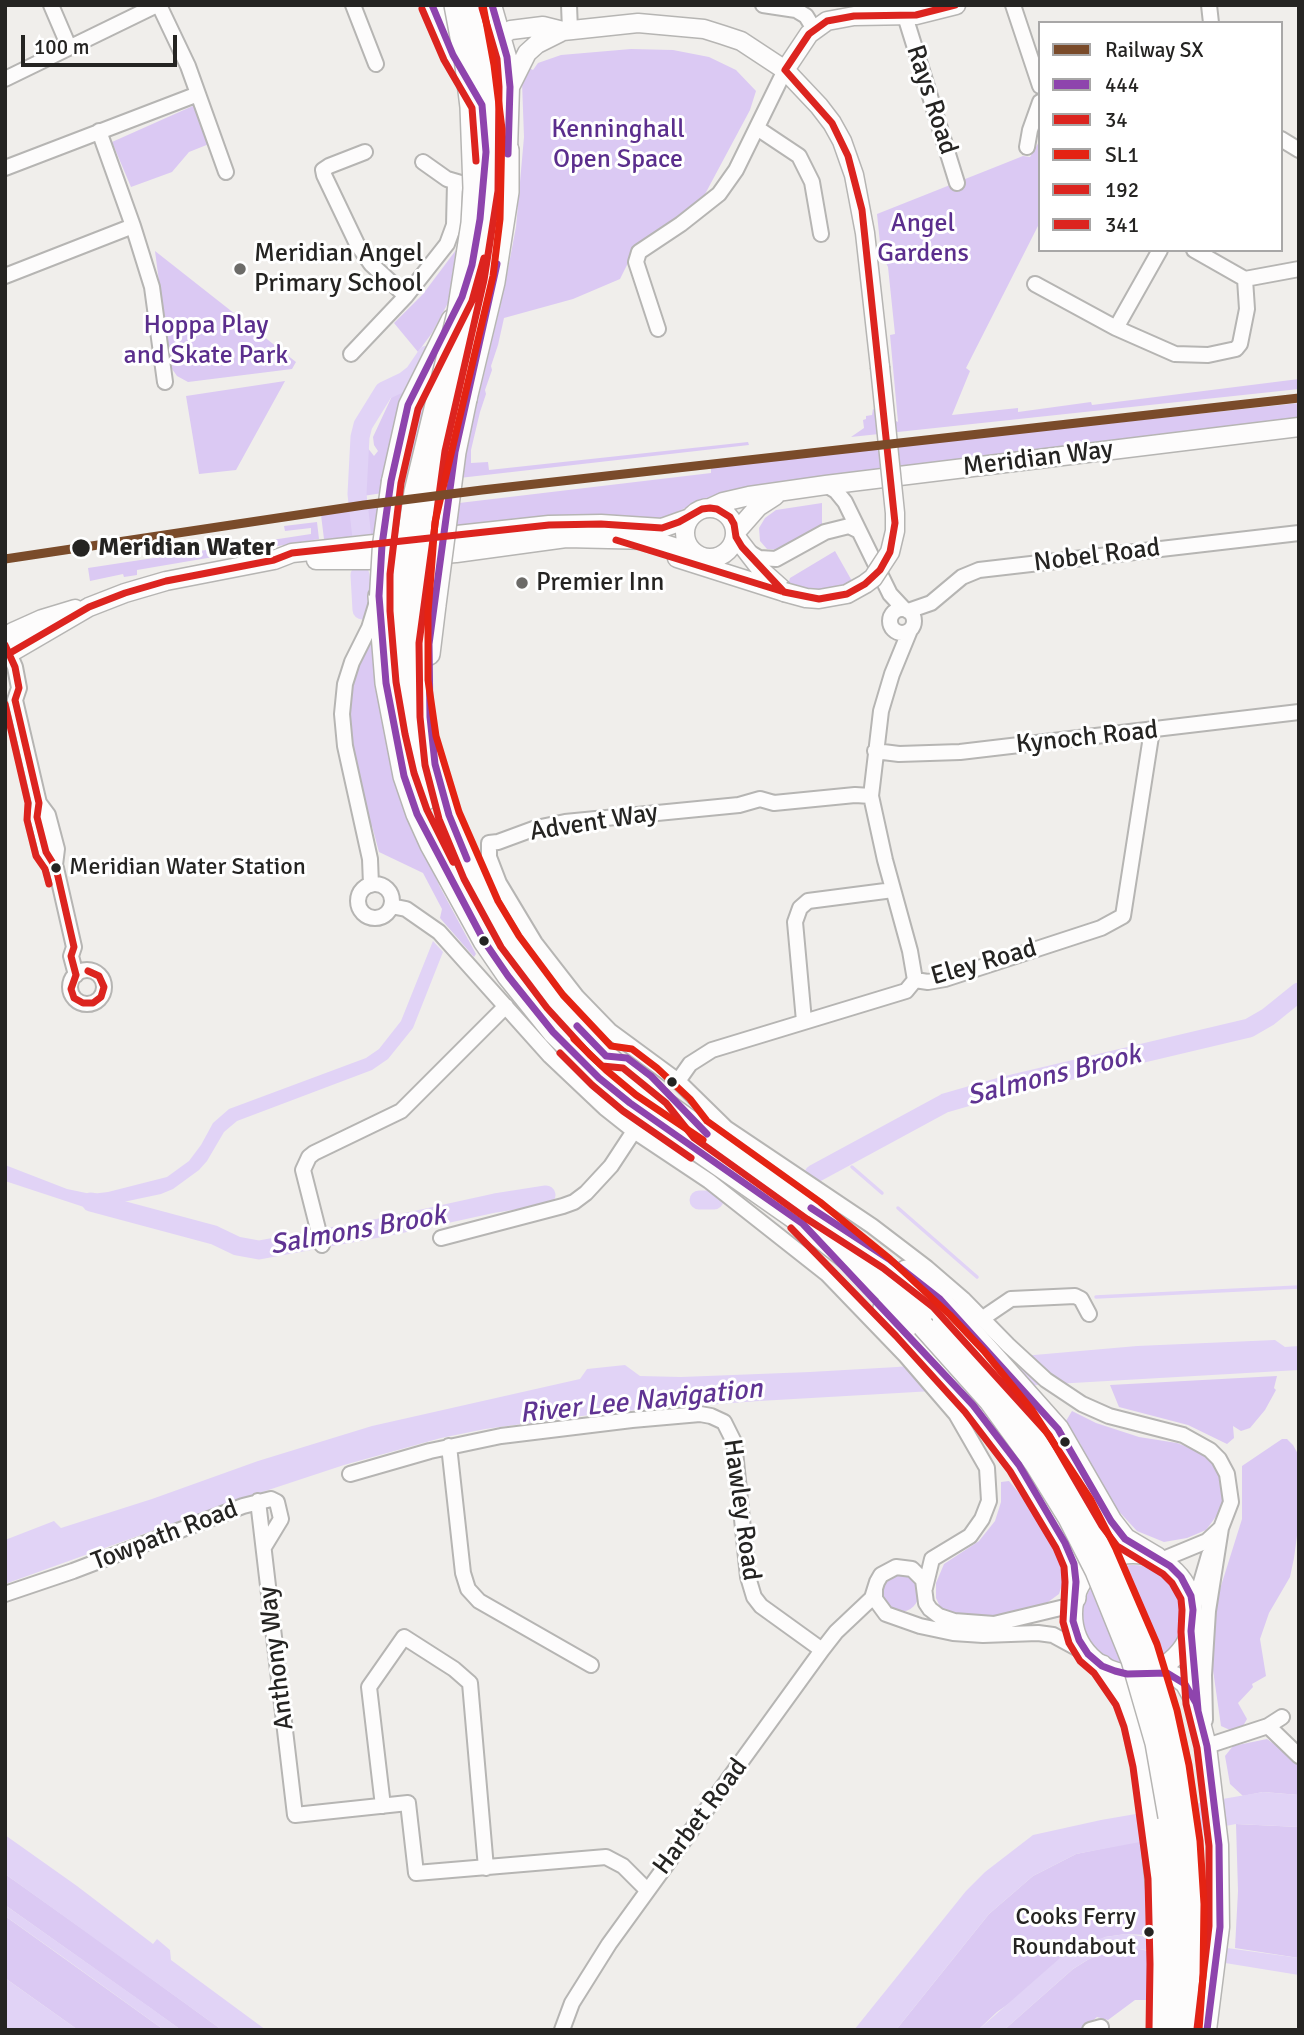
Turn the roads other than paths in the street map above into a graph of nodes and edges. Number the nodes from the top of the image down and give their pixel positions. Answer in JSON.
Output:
{"nodes":[{"id":1,"x":51,"y":5,"type":"edge"},
{"id":2,"x":158,"y":5,"type":"edge"},
{"id":3,"x":353,"y":5,"type":"edge"},
{"id":4,"x":432,"y":5,"type":"edge"},
{"id":5,"x":455,"y":5,"type":"edge"},
{"id":6,"x":472,"y":5,"type":"edge"},
{"id":7,"x":492,"y":5,"type":"edge"},
{"id":8,"x":569,"y":5,"type":"edge"},
{"id":9,"x":763,"y":5,"type":"edge"},
{"id":10,"x":956,"y":5,"type":"edge"},
{"id":11,"x":1013,"y":5,"type":"edge"},
{"id":12,"x":905,"y":16,"type":"junction"},
{"id":13,"x":814,"y":29,"type":"junction"},
{"id":14,"x":566,"y":31,"type":"junction"},
{"id":15,"x":445,"y":34,"type":"junction"},
{"id":16,"x":497,"y":38,"type":"junction"},
{"id":17,"x":545,"y":40,"type":"junction"},
{"id":18,"x":69,"y":47,"type":"junction"},
{"id":19,"x":376,"y":63,"type":"dead end"},
{"id":20,"x":785,"y":69,"type":"junction"},
{"id":21,"x":5,"y":79,"type":"edge"},
{"id":22,"x":1038,"y":80,"type":"edge"},
{"id":23,"x":510,"y":87,"type":"junction"},
{"id":24,"x":198,"y":94,"type":"junction"},
{"id":25,"x":482,"y":105,"type":"junction"},
{"id":26,"x":1038,"y":108,"type":"edge"},
{"id":27,"x":757,"y":128,"type":"junction"},
{"id":28,"x":99,"y":131,"type":"junction"},
{"id":29,"x":1283,"y":140,"type":"edge"},
{"id":30,"x":1027,"y":147,"type":"dead end"},
{"id":31,"x":508,"y":150,"type":"junction"},
{"id":32,"x":1299,"y":150,"type":"edge"},
{"id":33,"x":365,"y":152,"type":"dead end"},
{"id":34,"x":423,"y":162,"type":"dead end"},
{"id":35,"x":5,"y":168,"type":"edge"},
{"id":36,"x":226,"y":172,"type":"dead end"},
{"id":37,"x":485,"y":182,"type":"junction"},
{"id":38,"x":454,"y":183,"type":"junction"},
{"id":39,"x":957,"y":183,"type":"dead end"},
{"id":40,"x":133,"y":226,"type":"junction"},
{"id":41,"x":821,"y":234,"type":"dead end"},
{"id":42,"x":1159,"y":252,"type":"edge"},
{"id":43,"x":1198,"y":252,"type":"edge"},
{"id":44,"x":1299,"y":269,"type":"edge"},
{"id":45,"x":5,"y":276,"type":"edge"},
{"id":46,"x":1245,"y":279,"type":"junction"},
{"id":47,"x":1035,"y":284,"type":"dead end"},
{"id":48,"x":406,"y":296,"type":"junction"},
{"id":49,"x":1116,"y":327,"type":"junction"},
{"id":50,"x":658,"y":329,"type":"dead end"},
{"id":51,"x":351,"y":354,"type":"dead end"},
{"id":52,"x":165,"y":382,"type":"dead end"},
{"id":53,"x":1299,"y":427,"type":"edge"},
{"id":54,"x":826,"y":485,"type":"junction"},
{"id":55,"x":778,"y":494,"type":"junction"},
{"id":56,"x":710,"y":508,"type":"junction"},
{"id":57,"x":690,"y":518,"type":"junction"},
{"id":58,"x":859,"y":531,"type":"junction"},
{"id":59,"x":1299,"y":533,"type":"edge"},
{"id":60,"x":613,"y":539,"type":"junction"},
{"id":61,"x":738,"y":539,"type":"junction"},
{"id":62,"x":703,"y":556,"type":"junction"},
{"id":63,"x":274,"y":560,"type":"junction"},
{"id":64,"x":775,"y":589,"type":"junction"},
{"id":65,"x":890,"y":594,"type":"junction"},
{"id":66,"x":378,"y":606,"type":"junction"},
{"id":67,"x":417,"y":610,"type":"junction"},
{"id":68,"x":906,"y":610,"type":"junction"},
{"id":69,"x":891,"y":623,"type":"junction"},
{"id":70,"x":910,"y":630,"type":"junction"},
{"id":71,"x":6,"y":648,"type":"edge"},
{"id":72,"x":892,"y":674,"type":"junction"},
{"id":73,"x":10,"y":697,"type":"edge"},
{"id":74,"x":1299,"y":712,"type":"edge"},
{"id":75,"x":1152,"y":730,"type":"junction"},
{"id":76,"x":875,"y":751,"type":"junction"},
{"id":77,"x":871,"y":796,"type":"junction"},
{"id":78,"x":371,"y":885,"type":"junction"},
{"id":79,"x":893,"y":890,"type":"junction"},
{"id":80,"x":462,"y":900,"type":"junction"},
{"id":81,"x":391,"y":906,"type":"junction"},
{"id":82,"x":82,"y":973,"type":"dead end"},
{"id":83,"x":915,"y":980,"type":"junction"},
{"id":84,"x":506,"y":1006,"type":"junction"},
{"id":85,"x":804,"y":1021,"type":"junction"},
{"id":86,"x":678,"y":1082,"type":"junction"},
{"id":87,"x":634,"y":1131,"type":"junction"},
{"id":88,"x":808,"y":1217,"type":"junction"},
{"id":89,"x":441,"y":1238,"type":"dead end"},
{"id":90,"x":321,"y":1241,"type":"dead end"},
{"id":91,"x":1088,"y":1314,"type":"dead end"},
{"id":92,"x":983,"y":1318,"type":"junction"},
{"id":93,"x":933,"y":1324,"type":"junction"},
{"id":94,"x":965,"y":1410,"type":"junction"},
{"id":95,"x":449,"y":1446,"type":"junction"},
{"id":96,"x":350,"y":1474,"type":"dead end"},
{"id":97,"x":258,"y":1501,"type":"junction"},
{"id":98,"x":1221,"y":1528,"type":"junction"},
{"id":99,"x":264,"y":1547,"type":"junction"},
{"id":100,"x":1217,"y":1548,"type":"junction"},
{"id":101,"x":932,"y":1559,"type":"junction"},
{"id":102,"x":1159,"y":1559,"type":"junction"},
{"id":103,"x":904,"y":1567,"type":"junction"},
{"id":104,"x":875,"y":1590,"type":"junction"},
{"id":105,"x":925,"y":1592,"type":"junction"},
{"id":106,"x":5,"y":1594,"type":"edge"},
{"id":107,"x":1074,"y":1601,"type":"junction"},
{"id":108,"x":1193,"y":1610,"type":"junction"},
{"id":109,"x":854,"y":1615,"type":"junction"},
{"id":110,"x":889,"y":1615,"type":"junction"},
{"id":111,"x":1191,"y":1631,"type":"junction"},
{"id":112,"x":822,"y":1650,"type":"junction"},
{"id":113,"x":1095,"y":1660,"type":"junction"},
{"id":114,"x":592,"y":1665,"type":"dead end"},
{"id":115,"x":1148,"y":1672,"type":"junction"},
{"id":116,"x":1196,"y":1703,"type":"junction"},
{"id":117,"x":1282,"y":1717,"type":"dead end"},
{"id":118,"x":1268,"y":1726,"type":"junction"},
{"id":119,"x":1207,"y":1743,"type":"junction"},
{"id":120,"x":1299,"y":1756,"type":"edge"},
{"id":121,"x":383,"y":1805,"type":"junction"},
{"id":122,"x":486,"y":1868,"type":"junction"},
{"id":123,"x":647,"y":1890,"type":"junction"},
{"id":124,"x":562,"y":2030,"type":"edge"},
{"id":125,"x":1159,"y":2030,"type":"edge"},
{"id":126,"x":1173,"y":2030,"type":"edge"},
{"id":127,"x":1188,"y":2030,"type":"edge"},
{"id":128,"x":1208,"y":2030,"type":"edge"}],
"edges":[{"from":1,"to":18,"type":"street"},
{"from":2,"to":18,"type":"street"},
{"from":2,"to":24,"type":"street"},
{"from":3,"to":19,"type":"street"},
{"from":4,"to":15,"type":"highway"},
{"from":5,"to":67,"type":"highway","bridge":true},
{"from":6,"to":67,"type":"highway","bridge":true},
{"from":7,"to":16,"type":"main road"},
{"from":8,"to":14,"type":"street"},
{"from":9,"to":13,"type":"street"},
{"from":10,"to":12,"type":"main road"},
{"from":11,"to":22,"type":"street"},
{"from":12,"to":13,"type":"main road"},
{"from":12,"to":39,"type":"street","name":"Rays Road"},
{"from":13,"to":20,"type":"main road"},
{"from":14,"to":16,"type":"main road"},
{"from":14,"to":17,"type":"main road"},
{"from":14,"to":20,"type":"main road"},
{"from":15,"to":16,"type":"highway"},
{"from":15,"to":25,"type":"highway"},
{"from":16,"to":17,"type":"main road"},
{"from":16,"to":23,"type":"main road"},
{"from":16,"to":25,"type":"main road"},
{"from":17,"to":23,"type":"main road"},
{"from":18,"to":21,"type":"street"},
{"from":20,"to":27,"type":"street"},
{"from":20,"to":64,"type":"main road","bridge":true},
{"from":23,"to":31,"type":"main road"},
{"from":24,"to":28,"type":"street"},
{"from":24,"to":36,"type":"street"},
{"from":25,"to":37,"type":"main road"},
{"from":26,"to":30,"type":"street"},
{"from":27,"to":41,"type":"street"},
{"from":27,"to":50,"type":"street"},
{"from":28,"to":35,"type":"street"},
{"from":28,"to":40,"type":"street"},
{"from":29,"to":32,"type":"street"},
{"from":31,"to":37,"type":"street"},
{"from":31,"to":67,"type":"highway","bridge":true},
{"from":33,"to":48,"type":"street"},
{"from":34,"to":38,"type":"street"},
{"from":37,"to":38,"type":"street"},
{"from":37,"to":66,"type":"main road","bridge":true},
{"from":38,"to":48,"type":"street"},
{"from":40,"to":45,"type":"street"},
{"from":40,"to":52,"type":"street"},
{"from":42,"to":49,"type":"street"},
{"from":43,"to":46,"type":"street"},
{"from":44,"to":46,"type":"street"},
{"from":46,"to":49,"type":"street"},
{"from":47,"to":49,"type":"street"},
{"from":48,"to":51,"type":"street"},
{"from":53,"to":54,"type":"main road","name":"Meridian Way"},
{"from":54,"to":55,"type":"main road","name":"Meridian Way"},
{"from":54,"to":58,"type":"street"},
{"from":55,"to":56,"type":"main road","name":"Meridian Way"},
{"from":55,"to":61,"type":"main road","name":"Meridian Way"},
{"from":56,"to":57,"type":"main road"},
{"from":56,"to":61,"type":"main road"},
{"from":57,"to":62,"type":"main road"},
{"from":57,"to":63,"type":"main road"},
{"from":58,"to":61,"type":"street"},
{"from":58,"to":65,"type":"street"},
{"from":59,"to":68,"type":"street","name":"Nobel Road"},
{"from":60,"to":62,"type":"main road"},
{"from":60,"to":63,"type":"main road"},
{"from":60,"to":64,"type":"main road"},
{"from":61,"to":62,"type":"main road"},
{"from":61,"to":64,"type":"main road"},
{"from":62,"to":64,"type":"main road"},
{"from":63,"to":71,"type":"main road"},
{"from":65,"to":68,"type":"street"},
{"from":65,"to":69,"type":"street"},
{"from":66,"to":78,"type":"street"},
{"from":66,"to":80,"type":"highway"},
{"from":67,"to":80,"type":"highway"},
{"from":67,"to":88,"type":"highway"},
{"from":68,"to":69,"type":"street","name":"Nobel Road"},
{"from":68,"to":70,"type":"street"},
{"from":69,"to":70,"type":"street"},
{"from":69,"to":72,"type":"street"},
{"from":70,"to":72,"type":"street"},
{"from":71,"to":73,"type":"street"},
{"from":72,"to":76,"type":"street"},
{"from":73,"to":82,"type":"street"},
{"from":74,"to":75,"type":"street","name":"Kynoch Road"},
{"from":75,"to":76,"type":"street","name":"Kynoch Road"},
{"from":75,"to":83,"type":"street","name":"Eley Road"},
{"from":76,"to":77,"type":"street"},
{"from":77,"to":79,"type":"street"},
{"from":77,"to":86,"type":"street","name":"Advent Way"},
{"from":78,"to":81,"type":"street"},
{"from":78,"to":81,"type":"street"},
{"from":79,"to":83,"type":"street"},
{"from":79,"to":85,"type":"street"},
{"from":80,"to":88,"type":"highway"},
{"from":81,"to":84,"type":"street"},
{"from":83,"to":85,"type":"street","name":"Eley Road"},
{"from":84,"to":87,"type":"street"},
{"from":84,"to":90,"type":"street"},
{"from":85,"to":86,"type":"street","name":"Eley Road"},
{"from":86,"to":92,"type":"street","name":"Advent Way"},
{"from":87,"to":89,"type":"street"},
{"from":87,"to":94,"type":"street"},
{"from":88,"to":93,"type":"highway"},
{"from":88,"to":93,"type":"highway"},
{"from":91,"to":92,"type":"street"},
{"from":92,"to":98,"type":"street","name":"Advent Way"},
{"from":93,"to":94,"type":"highway"},
{"from":93,"to":102,"type":"highway"},
{"from":93,"to":126,"type":"highway","bridge":true},
{"from":93,"to":127,"type":"highway","bridge":true},
{"from":94,"to":101,"type":"street"},
{"from":94,"to":107,"type":"highway"},
{"from":95,"to":96,"type":"street"},
{"from":95,"to":112,"type":"street","name":"Hawley Road"},
{"from":95,"to":114,"type":"street"},
{"from":97,"to":99,"type":"street","name":"Anthony Way"},
{"from":97,"to":99,"type":"street","name":"Towpath Road"},
{"from":97,"to":106,"type":"street","name":"Towpath Road"},
{"from":98,"to":100,"type":"street","name":"Advent Way"},
{"from":98,"to":102,"type":"street"},
{"from":99,"to":121,"type":"street","name":"Anthony Way"},
{"from":100,"to":108,"type":"street"},
{"from":100,"to":119,"type":"street"},
{"from":101,"to":103,"type":"street"},
{"from":101,"to":105,"type":"street"},
{"from":102,"to":107,"type":"main road"},
{"from":102,"to":108,"type":"main road"},
{"from":103,"to":104,"type":"street"},
{"from":103,"to":105,"type":"street"},
{"from":104,"to":109,"type":"street","name":"Harbet Road"},
{"from":104,"to":110,"type":"street"},
{"from":105,"to":107,"type":"street"},
{"from":105,"to":110,"type":"street"},
{"from":107,"to":113,"type":"main road"},
{"from":108,"to":111,"type":"main road"},
{"from":109,"to":110,"type":"street"},
{"from":109,"to":112,"type":"street","name":"Harbet Road"},
{"from":110,"to":113,"type":"street"},
{"from":111,"to":115,"type":"main road"},
{"from":111,"to":116,"type":"main road"},
{"from":112,"to":123,"type":"street","name":"Harbet Road"},
{"from":113,"to":115,"type":"main road"},
{"from":113,"to":125,"type":"highway"},
{"from":115,"to":116,"type":"main road"},
{"from":116,"to":119,"type":"main road"},
{"from":117,"to":118,"type":"street"},
{"from":118,"to":119,"type":"street"},
{"from":118,"to":120,"type":"street"},
{"from":119,"to":128,"type":"main road"},
{"from":121,"to":122,"type":"street"},
{"from":121,"to":122,"type":"street"},
{"from":122,"to":123,"type":"street"},
{"from":123,"to":124,"type":"street","name":"Harbet Road"}]}
